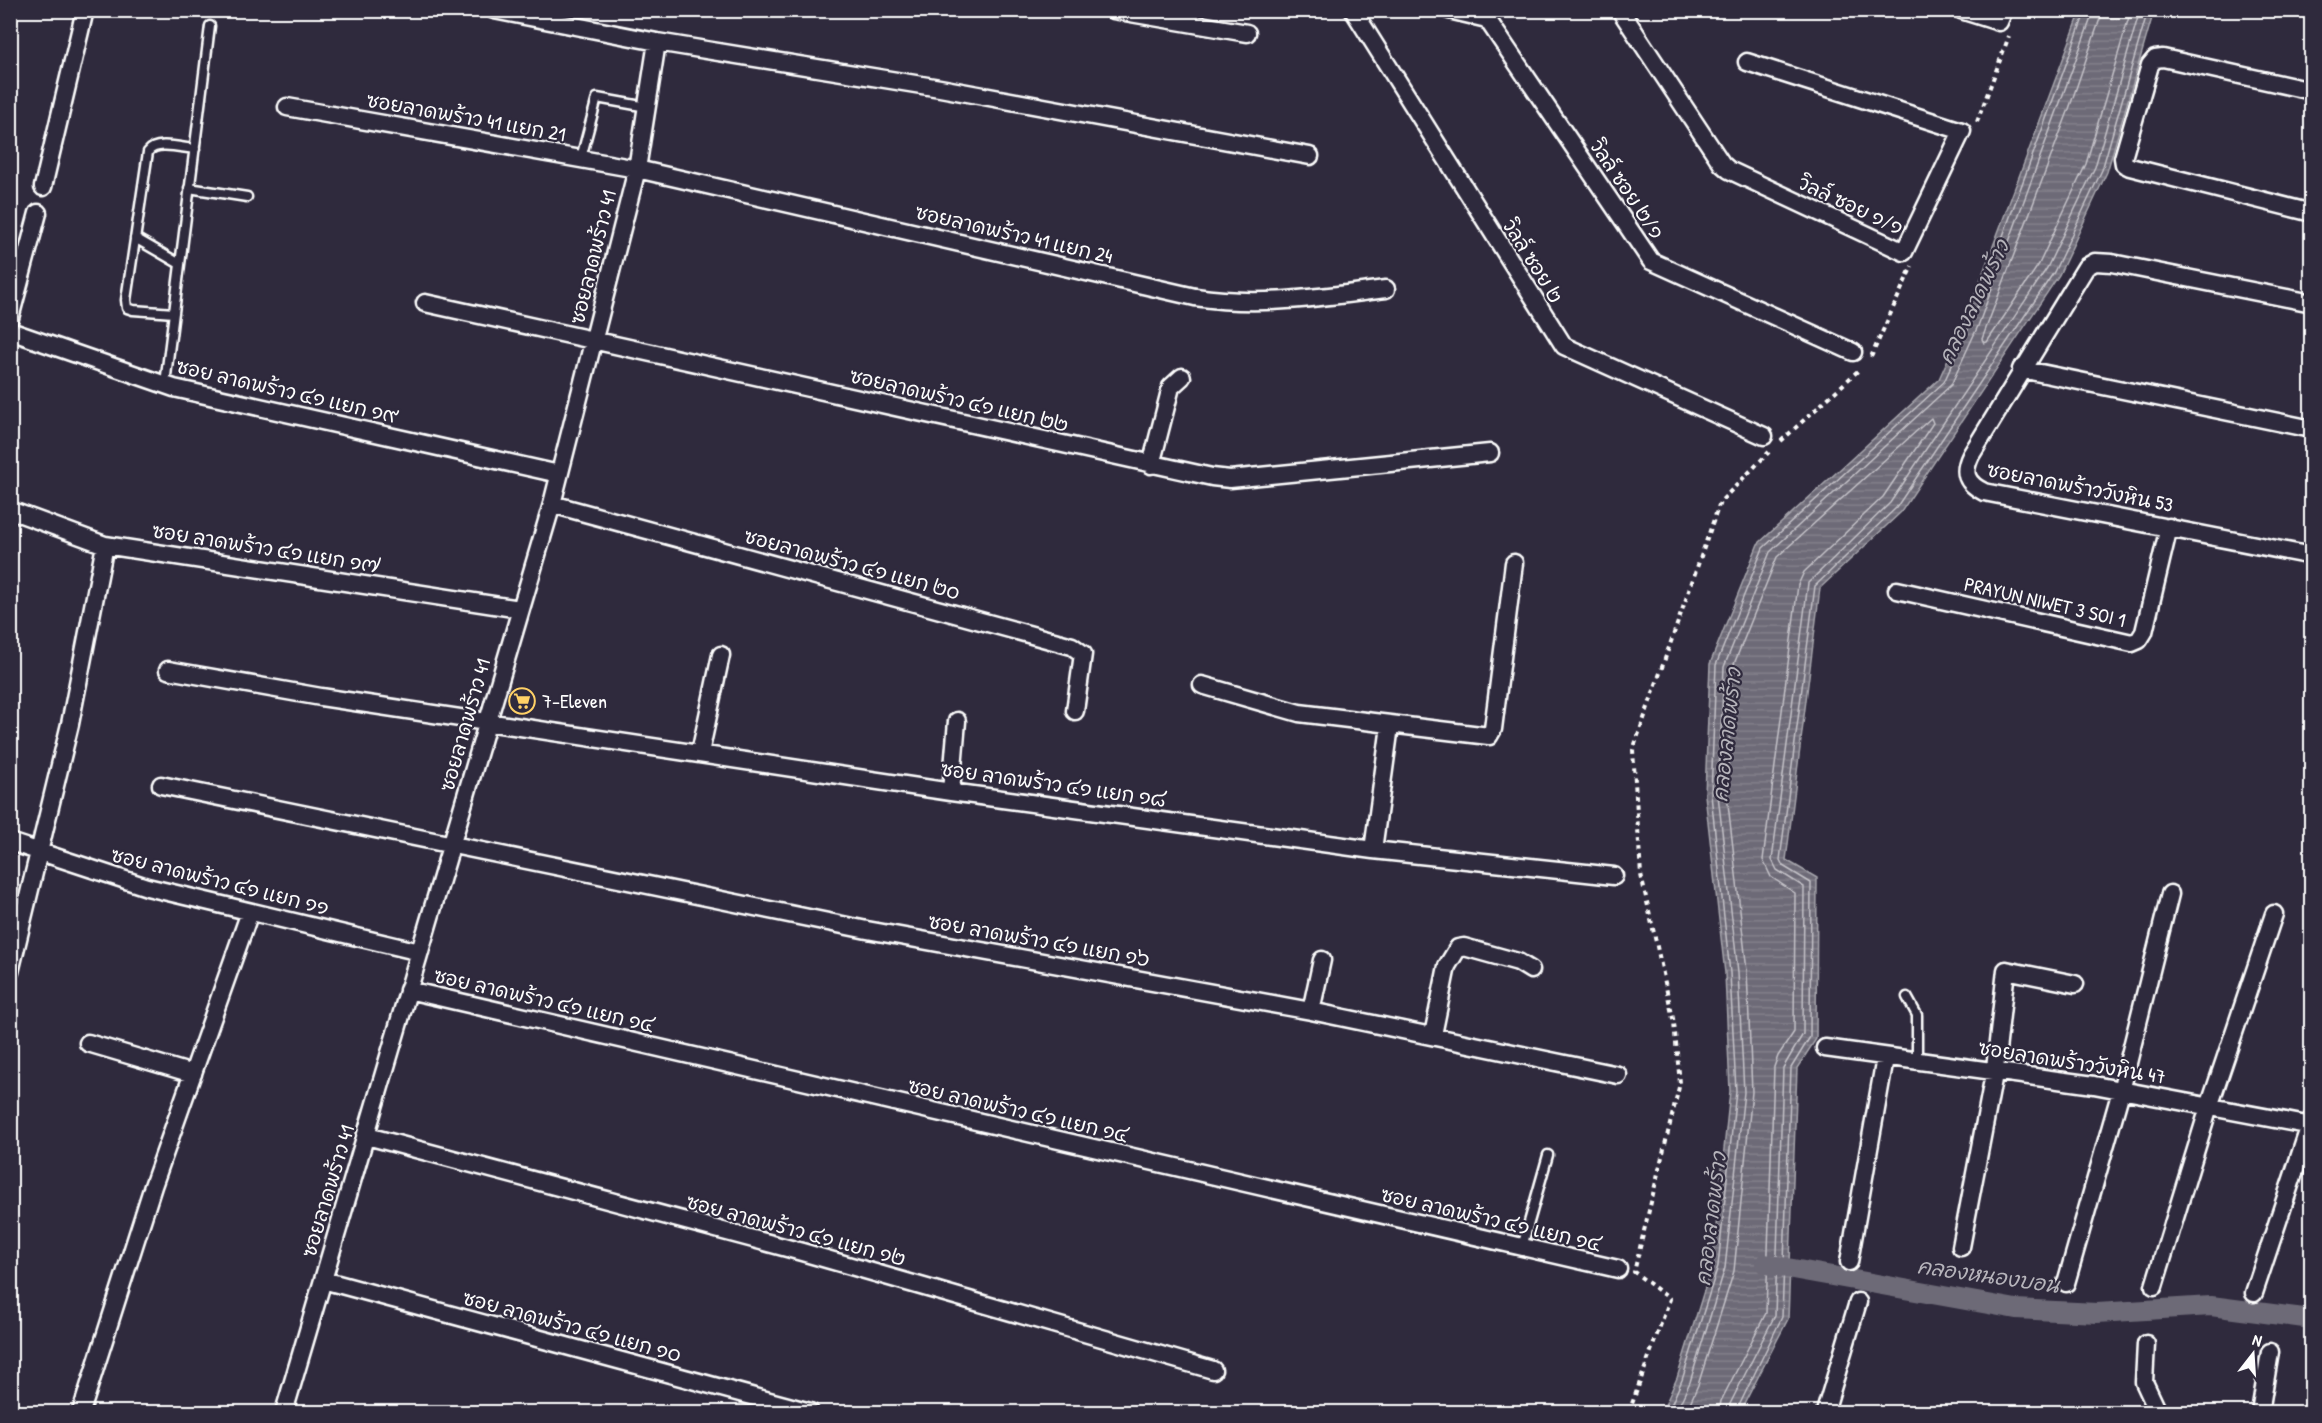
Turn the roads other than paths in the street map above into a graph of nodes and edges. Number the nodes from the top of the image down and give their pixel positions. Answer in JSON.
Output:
{"nodes":[{"id":1,"x":85,"y":10,"type":"edge"},
{"id":2,"x":494,"y":10,"type":"edge"},
{"id":3,"x":1113,"y":10,"type":"edge"},
{"id":4,"x":1353,"y":10,"type":"edge"},
{"id":5,"x":1449,"y":10,"type":"edge"},
{"id":6,"x":1620,"y":10,"type":"edge"},
{"id":7,"x":1961,"y":10,"type":"edge"},
{"id":8,"x":2004,"y":10,"type":"edge"},
{"id":9,"x":518,"y":12,"type":"edge"},
{"id":10,"x":1491,"y":15,"type":"edge"},
{"id":11,"x":210,"y":26,"type":"dead end"},
{"id":12,"x":1247,"y":33,"type":"dead end"},
{"id":13,"x":657,"y":42,"type":"junction"},
{"id":14,"x":1747,"y":62,"type":"dead end"},
{"id":15,"x":2312,"y":91,"type":"edge"},
{"id":16,"x":287,"y":107,"type":"dead end"},
{"id":17,"x":647,"y":108,"type":"junction"},
{"id":18,"x":195,"y":149,"type":"junction"},
{"id":19,"x":1310,"y":156,"type":"dead end"},
{"id":20,"x":581,"y":158,"type":"junction"},
{"id":21,"x":637,"y":169,"type":"junction"},
{"id":22,"x":43,"y":187,"type":"dead end"},
{"id":23,"x":189,"y":188,"type":"junction"},
{"id":24,"x":247,"y":197,"type":"dead end"},
{"id":25,"x":38,"y":213,"type":"dead end"},
{"id":26,"x":2312,"y":213,"type":"edge"},
{"id":27,"x":135,"y":238,"type":"junction"},
{"id":28,"x":180,"y":264,"type":"junction"},
{"id":29,"x":1386,"y":289,"type":"dead end"},
{"id":30,"x":425,"y":303,"type":"dead end"},
{"id":31,"x":2312,"y":303,"type":"edge"},
{"id":32,"x":174,"y":313,"type":"junction"},
{"id":33,"x":10,"y":318,"type":"edge"},
{"id":34,"x":10,"y":332,"type":"edge"},
{"id":35,"x":593,"y":339,"type":"junction"},
{"id":36,"x":1852,"y":352,"type":"dead end"},
{"id":37,"x":2021,"y":369,"type":"junction"},
{"id":38,"x":1182,"y":377,"type":"dead end"},
{"id":39,"x":165,"y":384,"type":"junction"},
{"id":40,"x":2312,"y":429,"type":"edge"},
{"id":41,"x":1764,"y":436,"type":"dead end"},
{"id":42,"x":1490,"y":453,"type":"dead end"},
{"id":43,"x":1151,"y":465,"type":"junction"},
{"id":44,"x":559,"y":474,"type":"junction"},
{"id":45,"x":552,"y":504,"type":"junction"},
{"id":46,"x":10,"y":510,"type":"edge"},
{"id":47,"x":2169,"y":527,"type":"junction"},
{"id":48,"x":105,"y":545,"type":"junction"},
{"id":49,"x":2312,"y":556,"type":"edge"},
{"id":50,"x":1514,"y":563,"type":"dead end"},
{"id":51,"x":1898,"y":590,"type":"dead end"},
{"id":52,"x":520,"y":609,"type":"junction"},
{"id":53,"x":721,"y":655,"type":"dead end"},
{"id":54,"x":168,"y":670,"type":"dead end"},
{"id":55,"x":1202,"y":685,"type":"dead end"},
{"id":56,"x":1075,"y":711,"type":"dead end"},
{"id":57,"x":957,"y":721,"type":"dead end"},
{"id":58,"x":488,"y":722,"type":"junction"},
{"id":59,"x":1390,"y":726,"type":"junction"},
{"id":60,"x":700,"y":753,"type":"junction"},
{"id":61,"x":160,"y":785,"type":"dead end"},
{"id":62,"x":951,"y":792,"type":"junction"},
{"id":63,"x":10,"y":843,"type":"edge"},
{"id":64,"x":453,"y":845,"type":"junction"},
{"id":65,"x":1373,"y":850,"type":"junction"},
{"id":66,"x":41,"y":853,"type":"junction"},
{"id":67,"x":1614,"y":876,"type":"dead end"},
{"id":68,"x":2170,"y":894,"type":"dead end"},
{"id":69,"x":250,"y":912,"type":"junction"},
{"id":70,"x":2274,"y":914,"type":"dead end"},
{"id":71,"x":420,"y":952,"type":"junction"},
{"id":72,"x":1322,"y":960,"type":"dead end"},
{"id":73,"x":1531,"y":970,"type":"dead end"},
{"id":74,"x":10,"y":972,"type":"edge"},
{"id":75,"x":2075,"y":984,"type":"dead end"},
{"id":76,"x":408,"y":990,"type":"junction"},
{"id":77,"x":1907,"y":997,"type":"dead end"},
{"id":78,"x":1311,"y":1011,"type":"junction"},
{"id":79,"x":1433,"y":1035,"type":"junction"},
{"id":80,"x":88,"y":1043,"type":"dead end"},
{"id":81,"x":1825,"y":1048,"type":"dead end"},
{"id":82,"x":1885,"y":1058,"type":"junction"},
{"id":83,"x":1917,"y":1061,"type":"junction"},
{"id":84,"x":1995,"y":1069,"type":"junction"},
{"id":85,"x":193,"y":1074,"type":"junction"},
{"id":86,"x":1618,"y":1075,"type":"dead end"},
{"id":87,"x":2121,"y":1091,"type":"junction"},
{"id":88,"x":2209,"y":1107,"type":"junction"},
{"id":89,"x":2311,"y":1124,"type":"edge"},
{"id":90,"x":367,"y":1136,"type":"junction"},
{"id":91,"x":1548,"y":1155,"type":"dead end"},
{"id":92,"x":1961,"y":1247,"type":"dead end"},
{"id":93,"x":1522,"y":1248,"type":"junction"},
{"id":94,"x":1849,"y":1262,"type":"dead end"},
{"id":95,"x":1618,"y":1269,"type":"dead end"},
{"id":96,"x":323,"y":1280,"type":"junction"},
{"id":97,"x":2066,"y":1283,"type":"dead end"},
{"id":98,"x":2154,"y":1286,"type":"dead end"},
{"id":99,"x":2254,"y":1293,"type":"dead end"},
{"id":100,"x":1858,"y":1302,"type":"dead end"},
{"id":101,"x":2146,"y":1344,"type":"dead end"},
{"id":102,"x":2270,"y":1352,"type":"dead end"},
{"id":103,"x":1213,"y":1370,"type":"dead end"},
{"id":104,"x":81,"y":1413,"type":"edge"},
{"id":105,"x":284,"y":1413,"type":"edge"},
{"id":106,"x":810,"y":1413,"type":"edge"},
{"id":107,"x":1825,"y":1413,"type":"edge"},
{"id":108,"x":2158,"y":1413,"type":"edge"},
{"id":109,"x":2260,"y":1413,"type":"edge"}],
"edges":[{"from":1,"to":22,"type":"street"},
{"from":2,"to":9,"type":"street"},
{"from":3,"to":12,"type":"street"},
{"from":4,"to":41,"type":"street","name":"วิลล์ ซอย ๒"},
{"from":5,"to":10,"type":"street","name":"วิลล์ ซอย ๒/๑"},
{"from":6,"to":14,"type":"street","name":"วิลล์ ซอย ๑/๑"},
{"from":7,"to":8,"type":"street"},
{"from":9,"to":13,"type":"street"},
{"from":10,"to":36,"type":"street","name":"วิลล์ ซอย ๒/๑"},
{"from":11,"to":18,"type":"lane"},
{"from":13,"to":17,"type":"street","name":"ซอยลาดพร้าว 41"},
{"from":13,"to":19,"type":"street"},
{"from":15,"to":26,"type":"street"},
{"from":16,"to":20,"type":"street","name":"ซอยลาดพร้าว 41 แยก 21"},
{"from":17,"to":20,"type":"lane"},
{"from":17,"to":21,"type":"street","name":"ซอยลาดพร้าว 41"},
{"from":18,"to":23,"type":"lane"},
{"from":18,"to":27,"type":"lane"},
{"from":20,"to":21,"type":"street","name":"ซอยลาดพร้าว 41 แยก 21"},
{"from":21,"to":29,"type":"street","name":"ซอยลาดพร้าว 41 แยก 24"},
{"from":21,"to":35,"type":"street","name":"ซอยลาดพร้าว 41"},
{"from":23,"to":24,"type":"lane"},
{"from":23,"to":28,"type":"lane"},
{"from":25,"to":33,"type":"street"},
{"from":27,"to":28,"type":"lane"},
{"from":27,"to":32,"type":"lane"},
{"from":28,"to":32,"type":"lane"},
{"from":30,"to":35,"type":"street","name":"ซอยลาดพร้าว ๔๑ แยก ๒๒"},
{"from":31,"to":37,"type":"street","name":"ซอยลาดพร้าววังหิน 53"},
{"from":32,"to":39,"type":"lane"},
{"from":34,"to":39,"type":"street","name":"ซอย ลาดพร้าว ๔๑ แยก ๑๙"},
{"from":35,"to":43,"type":"street","name":"ซอยลาดพร้าว ๔๑ แยก ๒๒"},
{"from":35,"to":44,"type":"street","name":"ซอยลาดพร้าว 41"},
{"from":37,"to":40,"type":"street"},
{"from":37,"to":47,"type":"street","name":"ซอยลาดพร้าววังหิน 53"},
{"from":38,"to":43,"type":"street"},
{"from":39,"to":44,"type":"street","name":"ซอย ลาดพร้าว ๔๑ แยก ๑๙"},
{"from":42,"to":43,"type":"street","name":"ซอยลาดพร้าว ๔๑ แยก ๒๒"},
{"from":44,"to":45,"type":"street","name":"ซอยลาดพร้าว 41"},
{"from":45,"to":52,"type":"street","name":"ซอยลาดพร้าว 41"},
{"from":45,"to":56,"type":"street","name":"ซอยลาดพร้าว ๔๑ แยก ๒๐"},
{"from":46,"to":48,"type":"street","name":"ซอย ลาดพร้าว ๔๑ แยก ๑๗"},
{"from":47,"to":49,"type":"street","name":"ซอยลาดพร้าววังหิน 53"},
{"from":47,"to":51,"type":"street","name":"PRAYUN NIWET 3 SOI 1"},
{"from":48,"to":52,"type":"street","name":"ซอย ลาดพร้าว ๔๑ แยก ๑๗"},
{"from":48,"to":66,"type":"street"},
{"from":50,"to":59,"type":"street"},
{"from":52,"to":58,"type":"street","name":"ซอยลาดพร้าว 41"},
{"from":53,"to":60,"type":"street"},
{"from":54,"to":58,"type":"street","name":"ซอย ลาดพร้าว ๔๑ แยก ๑๘"},
{"from":55,"to":59,"type":"street"},
{"from":57,"to":62,"type":"street"},
{"from":58,"to":60,"type":"street","name":"ซอย ลาดพร้าว ๔๑ แยก ๑๘"},
{"from":58,"to":64,"type":"street","name":"ซอยลาดพร้าว 41"},
{"from":59,"to":65,"type":"street"},
{"from":60,"to":62,"type":"street","name":"ซอย ลาดพร้าว ๔๑ แยก ๑๘"},
{"from":61,"to":64,"type":"street","name":"ซอย ลาดพร้าว ๔๑ แยก ๑๖"},
{"from":62,"to":65,"type":"street","name":"ซอย ลาดพร้าว ๔๑ แยก ๑๘"},
{"from":63,"to":66,"type":"street","name":"ซอย ลาดพร้าว ๔๑ แยก ๑๑"},
{"from":64,"to":71,"type":"street","name":"ซอยลาดพร้าว 41"},
{"from":64,"to":78,"type":"street","name":"ซอย ลาดพร้าว ๔๑ แยก ๑๖"},
{"from":65,"to":67,"type":"street","name":"ซอย ลาดพร้าว ๔๑ แยก ๑๘"},
{"from":66,"to":69,"type":"street","name":"ซอย ลาดพร้าว ๔๑ แยก ๑๑"},
{"from":66,"to":74,"type":"street"},
{"from":68,"to":87,"type":"street"},
{"from":69,"to":71,"type":"street","name":"ซอย ลาดพร้าว ๔๑ แยก ๑๑"},
{"from":69,"to":85,"type":"street"},
{"from":70,"to":88,"type":"street"},
{"from":71,"to":76,"type":"street","name":"ซอยลาดพร้าว 41"},
{"from":72,"to":78,"type":"street"},
{"from":73,"to":79,"type":"street"},
{"from":75,"to":84,"type":"street"},
{"from":76,"to":90,"type":"street","name":"ซอยลาดพร้าว 41"},
{"from":76,"to":93,"type":"street","name":"ซอย ลาดพร้าว ๔๑ แยก ๑๔"},
{"from":77,"to":83,"type":"lane"},
{"from":78,"to":79,"type":"street","name":"ซอย ลาดพร้าว ๔๑ แยก ๑๖"},
{"from":79,"to":86,"type":"street","name":"ซอย ลาดพร้าว ๔๑ แยก ๑๖"},
{"from":80,"to":85,"type":"street"},
{"from":81,"to":82,"type":"street","name":"ซอยลาดพร้าววังหิน 47"},
{"from":82,"to":83,"type":"street","name":"ซอยลาดพร้าววังหิน 47"},
{"from":82,"to":94,"type":"street"},
{"from":83,"to":84,"type":"street","name":"ซอยลาดพร้าววังหิน 47"},
{"from":84,"to":87,"type":"street","name":"ซอยลาดพร้าววังหิน 47"},
{"from":84,"to":92,"type":"street"},
{"from":85,"to":104,"type":"street"},
{"from":87,"to":88,"type":"street","name":"ซอยลาดพร้าววังหิน 47"},
{"from":87,"to":97,"type":"street"},
{"from":88,"to":89,"type":"street","name":"ซอยลาดพร้าววังหิน 47"},
{"from":88,"to":98,"type":"street"},
{"from":89,"to":99,"type":"street"},
{"from":90,"to":96,"type":"street","name":"ซอยลาดพร้าว 41"},
{"from":90,"to":103,"type":"street","name":"ซอย ลาดพร้าว ๔๑ แยก ๑๒"},
{"from":91,"to":93,"type":"lane"},
{"from":93,"to":95,"type":"street","name":"ซอย ลาดพร้าว ๔๑ แยก ๑๔"},
{"from":96,"to":105,"type":"street","name":"ซอยลาดพร้าว 41"},
{"from":96,"to":106,"type":"street","name":"ซอย ลาดพร้าว ๔๑ แยก ๑๐"},
{"from":100,"to":107,"type":"street"},
{"from":101,"to":108,"type":"street"},
{"from":102,"to":109,"type":"street"}]}
